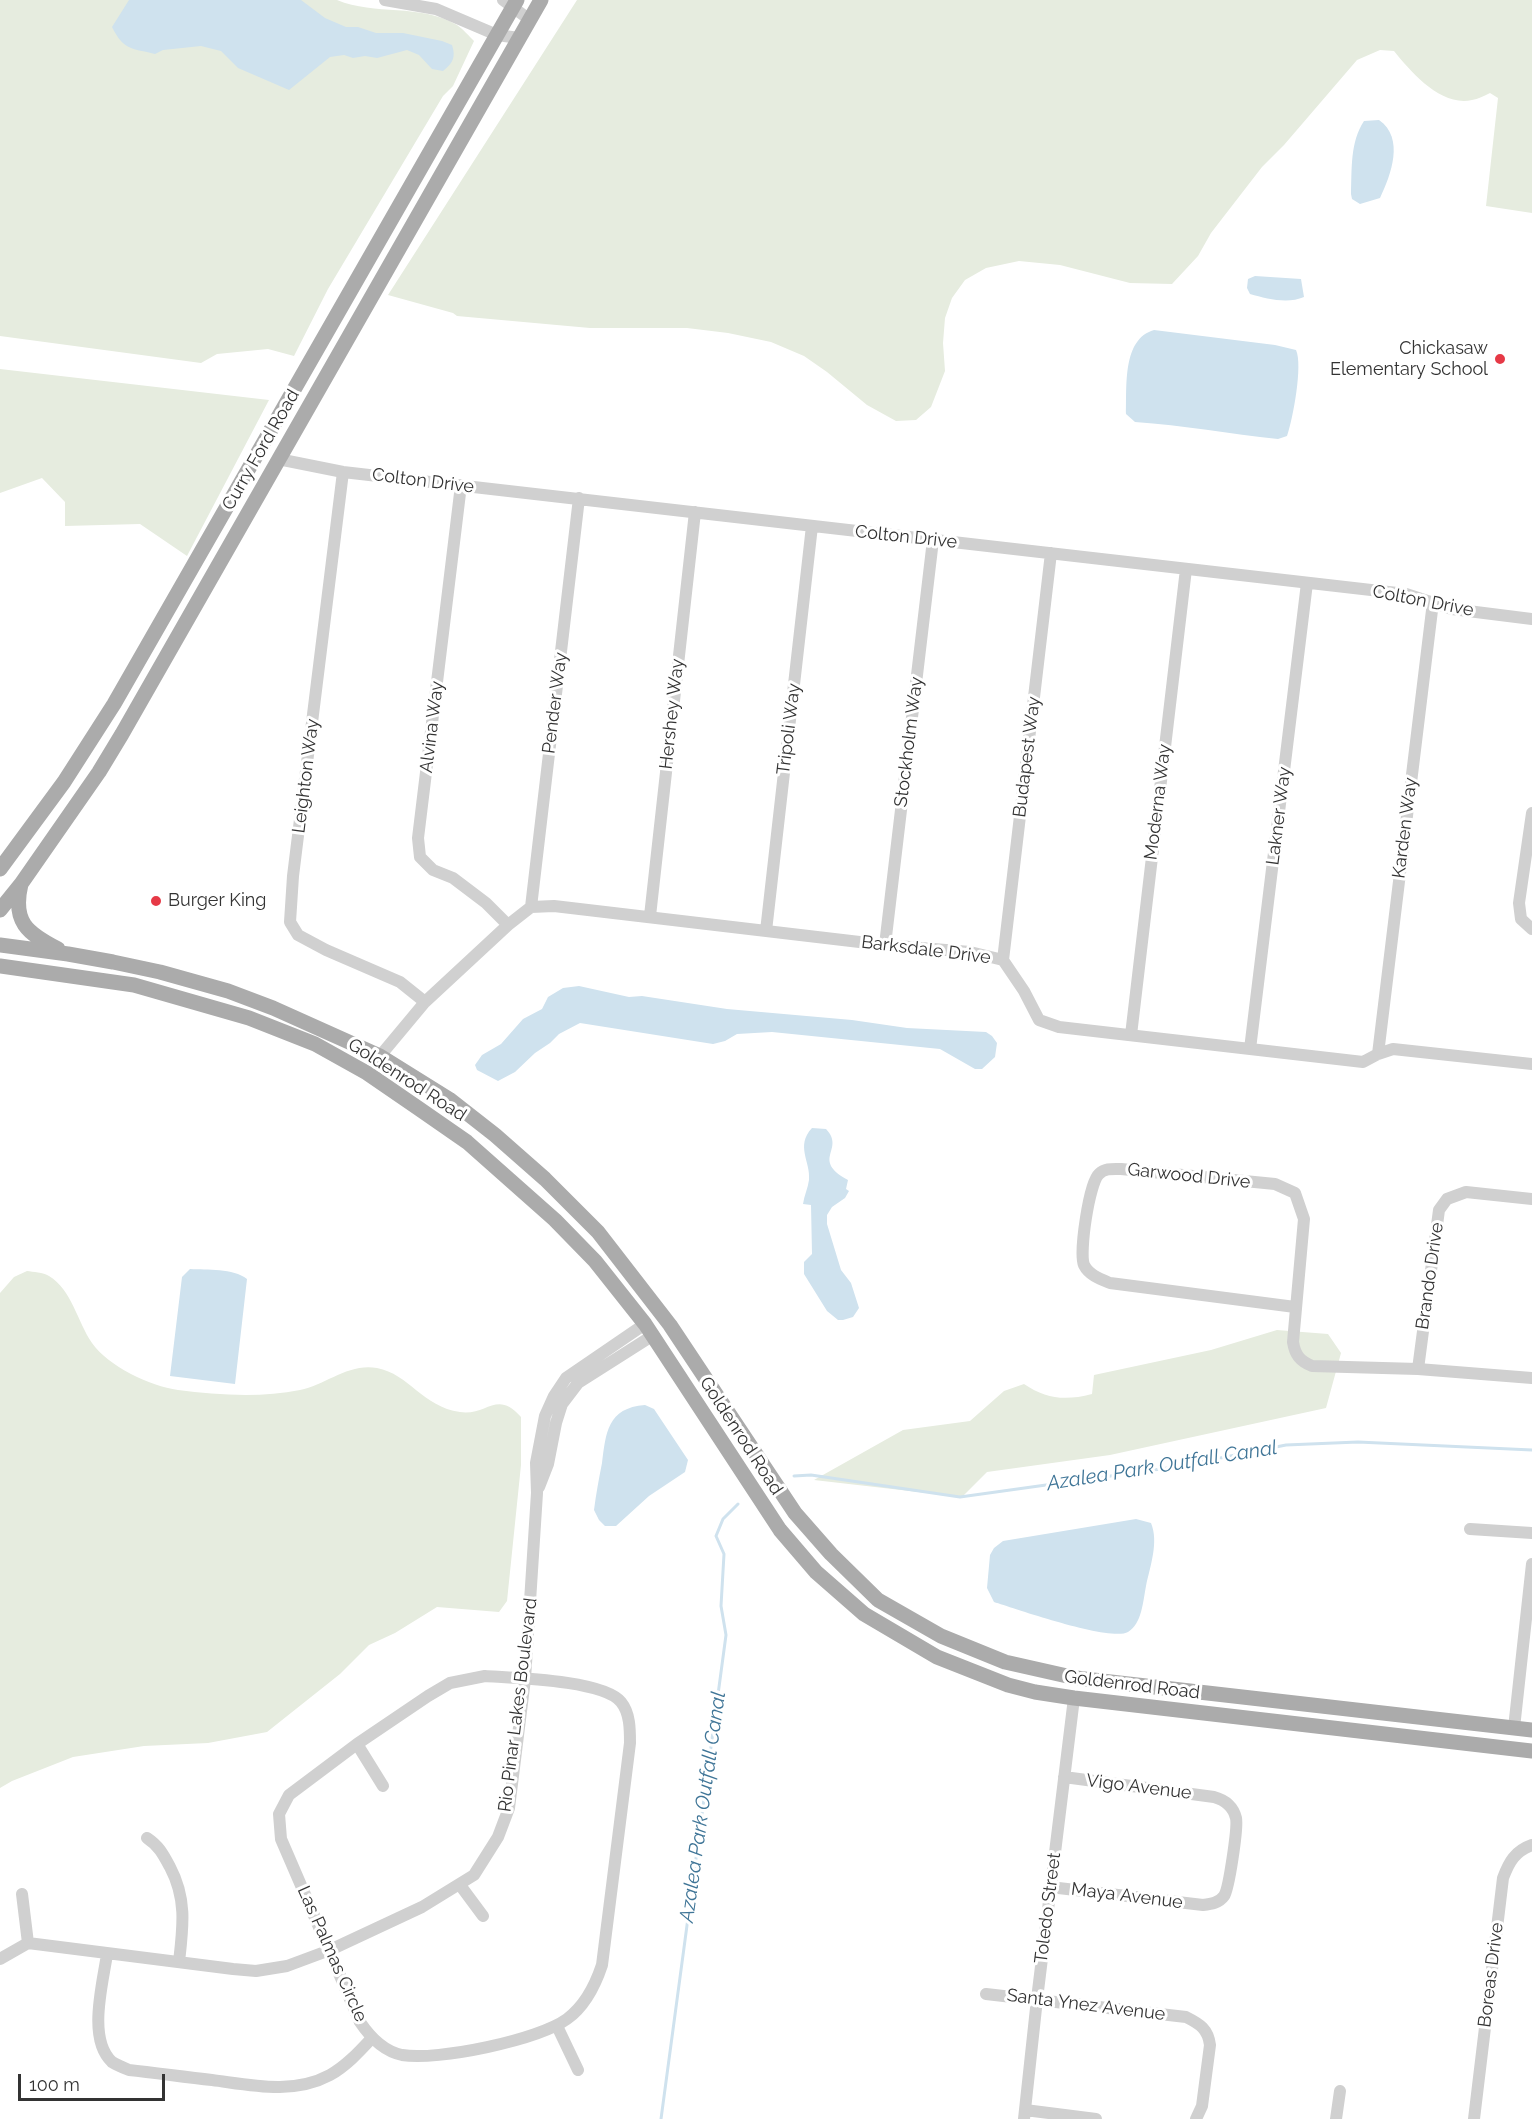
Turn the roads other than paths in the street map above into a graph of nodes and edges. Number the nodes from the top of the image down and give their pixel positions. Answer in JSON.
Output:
{"nodes":[{"id":1,"x":385,"y":0,"type":"edge"},
{"id":2,"x":541,"y":0,"type":"edge"},
{"id":3,"x":511,"y":2,"type":"edge"},
{"id":4,"x":530,"y":20,"type":"junction"},
{"id":5,"x":497,"y":35,"type":"junction"},
{"id":6,"x":519,"y":38,"type":"junction"},
{"id":7,"x":378,"y":243,"type":"junction"},
{"id":8,"x":278,"y":459,"type":"junction"},
{"id":9,"x":253,"y":461,"type":"junction"},
{"id":10,"x":343,"y":472,"type":"junction"},
{"id":11,"x":461,"y":485,"type":"junction"},
{"id":12,"x":579,"y":498,"type":"junction"},
{"id":13,"x":695,"y":512,"type":"junction"},
{"id":14,"x":812,"y":526,"type":"junction"},
{"id":15,"x":933,"y":540,"type":"junction"},
{"id":16,"x":1051,"y":554,"type":"junction"},
{"id":17,"x":1186,"y":569,"type":"junction"},
{"id":18,"x":1307,"y":583,"type":"junction"},
{"id":19,"x":1432,"y":603,"type":"junction"},
{"id":20,"x":1532,"y":619,"type":"edge"},
{"id":21,"x":171,"y":648,"type":"junction"},
{"id":22,"x":1532,"y":813,"type":"edge"},
{"id":23,"x":0,"y":869,"type":"edge"},
{"id":24,"x":21,"y":884,"type":"junction"},
{"id":25,"x":531,"y":907,"type":"junction"},
{"id":26,"x":0,"y":910,"type":"edge"},
{"id":27,"x":650,"y":916,"type":"junction"},
{"id":28,"x":508,"y":925,"type":"junction"},
{"id":29,"x":1532,"y":929,"type":"edge"},
{"id":30,"x":766,"y":931,"type":"junction"},
{"id":31,"x":0,"y":945,"type":"edge"},
{"id":32,"x":885,"y":945,"type":"junction"},
{"id":33,"x":68,"y":954,"type":"junction"},
{"id":34,"x":1003,"y":960,"type":"junction"},
{"id":35,"x":0,"y":966,"type":"edge"},
{"id":36,"x":425,"y":1002,"type":"junction"},
{"id":37,"x":1131,"y":1035,"type":"junction"},
{"id":38,"x":315,"y":1044,"type":"junction"},
{"id":39,"x":1250,"y":1049,"type":"junction"},
{"id":40,"x":1378,"y":1054,"type":"junction"},
{"id":41,"x":380,"y":1056,"type":"junction"},
{"id":42,"x":1532,"y":1064,"type":"edge"},
{"id":43,"x":389,"y":1088,"type":"junction"},
{"id":44,"x":449,"y":1100,"type":"junction"},
{"id":45,"x":1532,"y":1199,"type":"edge"},
{"id":46,"x":617,"y":1289,"type":"junction"},
{"id":47,"x":1295,"y":1307,"type":"junction"},
{"id":48,"x":670,"y":1325,"type":"junction"},
{"id":49,"x":648,"y":1330,"type":"junction"},
{"id":50,"x":694,"y":1363,"type":"junction"},
{"id":51,"x":1418,"y":1370,"type":"junction"},
{"id":52,"x":1532,"y":1378,"type":"edge"},
{"id":53,"x":1470,"y":1529,"type":"dead end"},
{"id":54,"x":1532,"y":1533,"type":"edge"},
{"id":55,"x":1532,"y":1564,"type":"edge"},
{"id":56,"x":836,"y":1590,"type":"junction"},
{"id":57,"x":895,"y":1610,"type":"junction"},
{"id":58,"x":525,"y":1679,"type":"junction"},
{"id":59,"x":1074,"y":1698,"type":"junction"},
{"id":60,"x":1354,"y":1710,"type":"junction"},
{"id":61,"x":1285,"y":1723,"type":"junction"},
{"id":62,"x":1514,"y":1728,"type":"junction"},
{"id":63,"x":1532,"y":1730,"type":"edge"},
{"id":64,"x":357,"y":1744,"type":"junction"},
{"id":65,"x":1532,"y":1751,"type":"edge"},
{"id":66,"x":1064,"y":1777,"type":"junction"},
{"id":67,"x":384,"y":1786,"type":"dead end"},
{"id":68,"x":147,"y":1838,"type":"dead end"},
{"id":69,"x":1532,"y":1845,"type":"edge"},
{"id":70,"x":460,"y":1885,"type":"junction"},
{"id":71,"x":1050,"y":1887,"type":"junction"},
{"id":72,"x":22,"y":1894,"type":"dead end"},
{"id":73,"x":1203,"y":1905,"type":"joint"},
{"id":74,"x":483,"y":1916,"type":"dead end"},
{"id":75,"x":28,"y":1943,"type":"junction"},
{"id":76,"x":330,"y":1950,"type":"junction"},
{"id":77,"x":107,"y":1953,"type":"junction"},
{"id":78,"x":0,"y":1959,"type":"edge"},
{"id":79,"x":179,"y":1962,"type":"junction"},
{"id":80,"x":986,"y":1994,"type":"dead end"},
{"id":81,"x":1037,"y":1999,"type":"junction"},
{"id":82,"x":557,"y":2026,"type":"junction"},
{"id":83,"x":371,"y":2039,"type":"junction"},
{"id":84,"x":578,"y":2070,"type":"dead end"},
{"id":85,"x":1340,"y":2091,"type":"dead end"},
{"id":86,"x":1025,"y":2115,"type":"edge"},
{"id":87,"x":1096,"y":2119,"type":"edge"},
{"id":88,"x":1196,"y":2119,"type":"edge"},
{"id":89,"x":1336,"y":2119,"type":"edge"},
{"id":90,"x":1474,"y":2119,"type":"edge"}],
"edges":[{"from":1,"to":5,"type":"street"},
{"from":2,"to":4,"type":"main road","name":"Curry Ford Road"},
{"from":3,"to":4,"type":"street"},
{"from":3,"to":5,"type":"main road","name":"Curry Ford Road"},
{"from":4,"to":6,"type":"main road","name":"Curry Ford Road"},
{"from":5,"to":6,"type":"street"},
{"from":5,"to":7,"type":"main road","name":"Curry Ford Road"},
{"from":6,"to":8,"type":"main road","name":"Curry Ford Road"},
{"from":7,"to":8,"type":"main road"},
{"from":7,"to":9,"type":"main road","name":"Curry Ford Road"},
{"from":8,"to":10,"type":"street","name":"Colton Drive"},
{"from":8,"to":21,"type":"main road","name":"Curry Ford Road"},
{"from":9,"to":21,"type":"main road"},
{"from":9,"to":23,"type":"main road","name":"Curry Ford Road"},
{"from":10,"to":11,"type":"street","name":"Colton Drive"},
{"from":10,"to":36,"type":"street","name":"Leighton Way"},
{"from":11,"to":12,"type":"street","name":"Colton Drive"},
{"from":11,"to":28,"type":"street","name":"Alvina Way"},
{"from":12,"to":13,"type":"street","name":"Colton Drive"},
{"from":12,"to":25,"type":"street","name":"Pender Way"},
{"from":13,"to":14,"type":"street","name":"Colton Drive"},
{"from":13,"to":27,"type":"street","name":"Hershey Way"},
{"from":14,"to":15,"type":"street","name":"Colton Drive"},
{"from":14,"to":30,"type":"street","name":"Tripoli Way"},
{"from":15,"to":16,"type":"street","name":"Colton Drive"},
{"from":15,"to":32,"type":"street","name":"Stockholm Way"},
{"from":16,"to":17,"type":"street","name":"Colton Drive"},
{"from":16,"to":34,"type":"street","name":"Budapest Way"},
{"from":17,"to":18,"type":"street","name":"Colton Drive"},
{"from":17,"to":37,"type":"street","name":"Moderna Way"},
{"from":18,"to":19,"type":"street","name":"Colton Drive"},
{"from":18,"to":39,"type":"street","name":"Lakner Way"},
{"from":19,"to":20,"type":"street","name":"Colton Drive"},
{"from":19,"to":40,"type":"street","name":"Karden Way"},
{"from":21,"to":24,"type":"main road","name":"Curry Ford Road"},
{"from":22,"to":29,"type":"street"},
{"from":24,"to":26,"type":"main road","name":"Curry Ford Road"},
{"from":24,"to":33,"type":"main road"},
{"from":25,"to":27,"type":"street","name":"Barksdale Drive"},
{"from":25,"to":28,"type":"street"},
{"from":27,"to":30,"type":"street","name":"Barksdale Drive"},
{"from":28,"to":36,"type":"street"},
{"from":30,"to":32,"type":"street","name":"Barksdale Drive"},
{"from":31,"to":33,"type":"main road","name":"Goldenrod Road"},
{"from":32,"to":34,"type":"street","name":"Barksdale Drive"},
{"from":33,"to":41,"type":"main road","name":"Goldenrod Road"},
{"from":34,"to":37,"type":"street","name":"Barksdale Drive"},
{"from":35,"to":38,"type":"main road","name":"Goldenrod Road"},
{"from":36,"to":41,"type":"street"},
{"from":37,"to":39,"type":"street","name":"Barksdale Drive"},
{"from":38,"to":41,"type":"main road"},
{"from":38,"to":43,"type":"main road","name":"Goldenrod Road"},
{"from":39,"to":40,"type":"street","name":"Barksdale Drive"},
{"from":40,"to":42,"type":"street","name":"Barksdale Drive"},
{"from":41,"to":44,"type":"main road","name":"Goldenrod Road"},
{"from":43,"to":44,"type":"main road"},
{"from":43,"to":46,"type":"main road","name":"Goldenrod Road"},
{"from":44,"to":48,"type":"main road","name":"Goldenrod Road"},
{"from":45,"to":51,"type":"street","name":"Brando Drive"},
{"from":46,"to":48,"type":"main road"},
{"from":46,"to":49,"type":"main road","name":"Goldenrod Road"},
{"from":47,"to":47,"type":"street","name":"Garwood Drive"},
{"from":47,"to":51,"type":"street","name":"Garwood Drive"},
{"from":48,"to":50,"type":"main road","name":"Goldenrod Road"},
{"from":49,"to":50,"type":"main road"},
{"from":49,"to":56,"type":"main road","name":"Goldenrod Road"},
{"from":49,"to":58,"type":"street","name":"Rio Pinar Lakes Boulevard"},
{"from":50,"to":57,"type":"main road","name":"Goldenrod Road"},
{"from":51,"to":52,"type":"street","name":"Garwood Drive"},
{"from":53,"to":54,"type":"street"},
{"from":55,"to":62,"type":"street"},
{"from":56,"to":57,"type":"main road"},
{"from":56,"to":59,"type":"main road","name":"Goldenrod Road"},
{"from":57,"to":60,"type":"main road","name":"Goldenrod Road"},
{"from":58,"to":64,"type":"street","name":"Las Palmas Circle"},
{"from":58,"to":70,"type":"street","name":"Rio Pinar Lakes Boulevard"},
{"from":58,"to":82,"type":"street","name":"Las Palmas Circle"},
{"from":59,"to":61,"type":"main road","name":"Goldenrod Road"},
{"from":59,"to":66,"type":"street","name":"Toledo Street"},
{"from":60,"to":61,"type":"main road"},
{"from":60,"to":62,"type":"main road","name":"Goldenrod Road"},
{"from":61,"to":65,"type":"main road","name":"Goldenrod Road"},
{"from":62,"to":63,"type":"main road","name":"Goldenrod Road"},
{"from":64,"to":67,"type":"street"},
{"from":64,"to":76,"type":"street","name":"Las Palmas Circle"},
{"from":66,"to":71,"type":"street","name":"Toledo Street"},
{"from":66,"to":73,"type":"street","name":"Vigo Avenue"},
{"from":68,"to":79,"type":"street"},
{"from":69,"to":90,"type":"street","name":"Boreas Drive"},
{"from":70,"to":74,"type":"street"},
{"from":70,"to":76,"type":"street","name":"Rio Pinar Lakes Boulevard"},
{"from":71,"to":73,"type":"street","name":"Maya Avenue"},
{"from":71,"to":81,"type":"street","name":"Toledo Street"},
{"from":72,"to":75,"type":"street"},
{"from":75,"to":77,"type":"street","name":"Rio Pinar Lakes Boulevard"},
{"from":75,"to":78,"type":"street"},
{"from":76,"to":79,"type":"street","name":"Rio Pinar Lakes Boulevard"},
{"from":76,"to":83,"type":"street","name":"Las Palmas Circle"},
{"from":77,"to":79,"type":"street","name":"Rio Pinar Lakes Boulevard"},
{"from":77,"to":83,"type":"street"},
{"from":80,"to":81,"type":"street","name":"Santa Ynez Avenue"},
{"from":81,"to":86,"type":"street","name":"Toledo Street"},
{"from":81,"to":88,"type":"street","name":"Santa Ynez Avenue"},
{"from":82,"to":83,"type":"street","name":"Las Palmas Circle"},
{"from":82,"to":84,"type":"street"},
{"from":85,"to":89,"type":"street"},
{"from":86,"to":87,"type":"street"}]}
